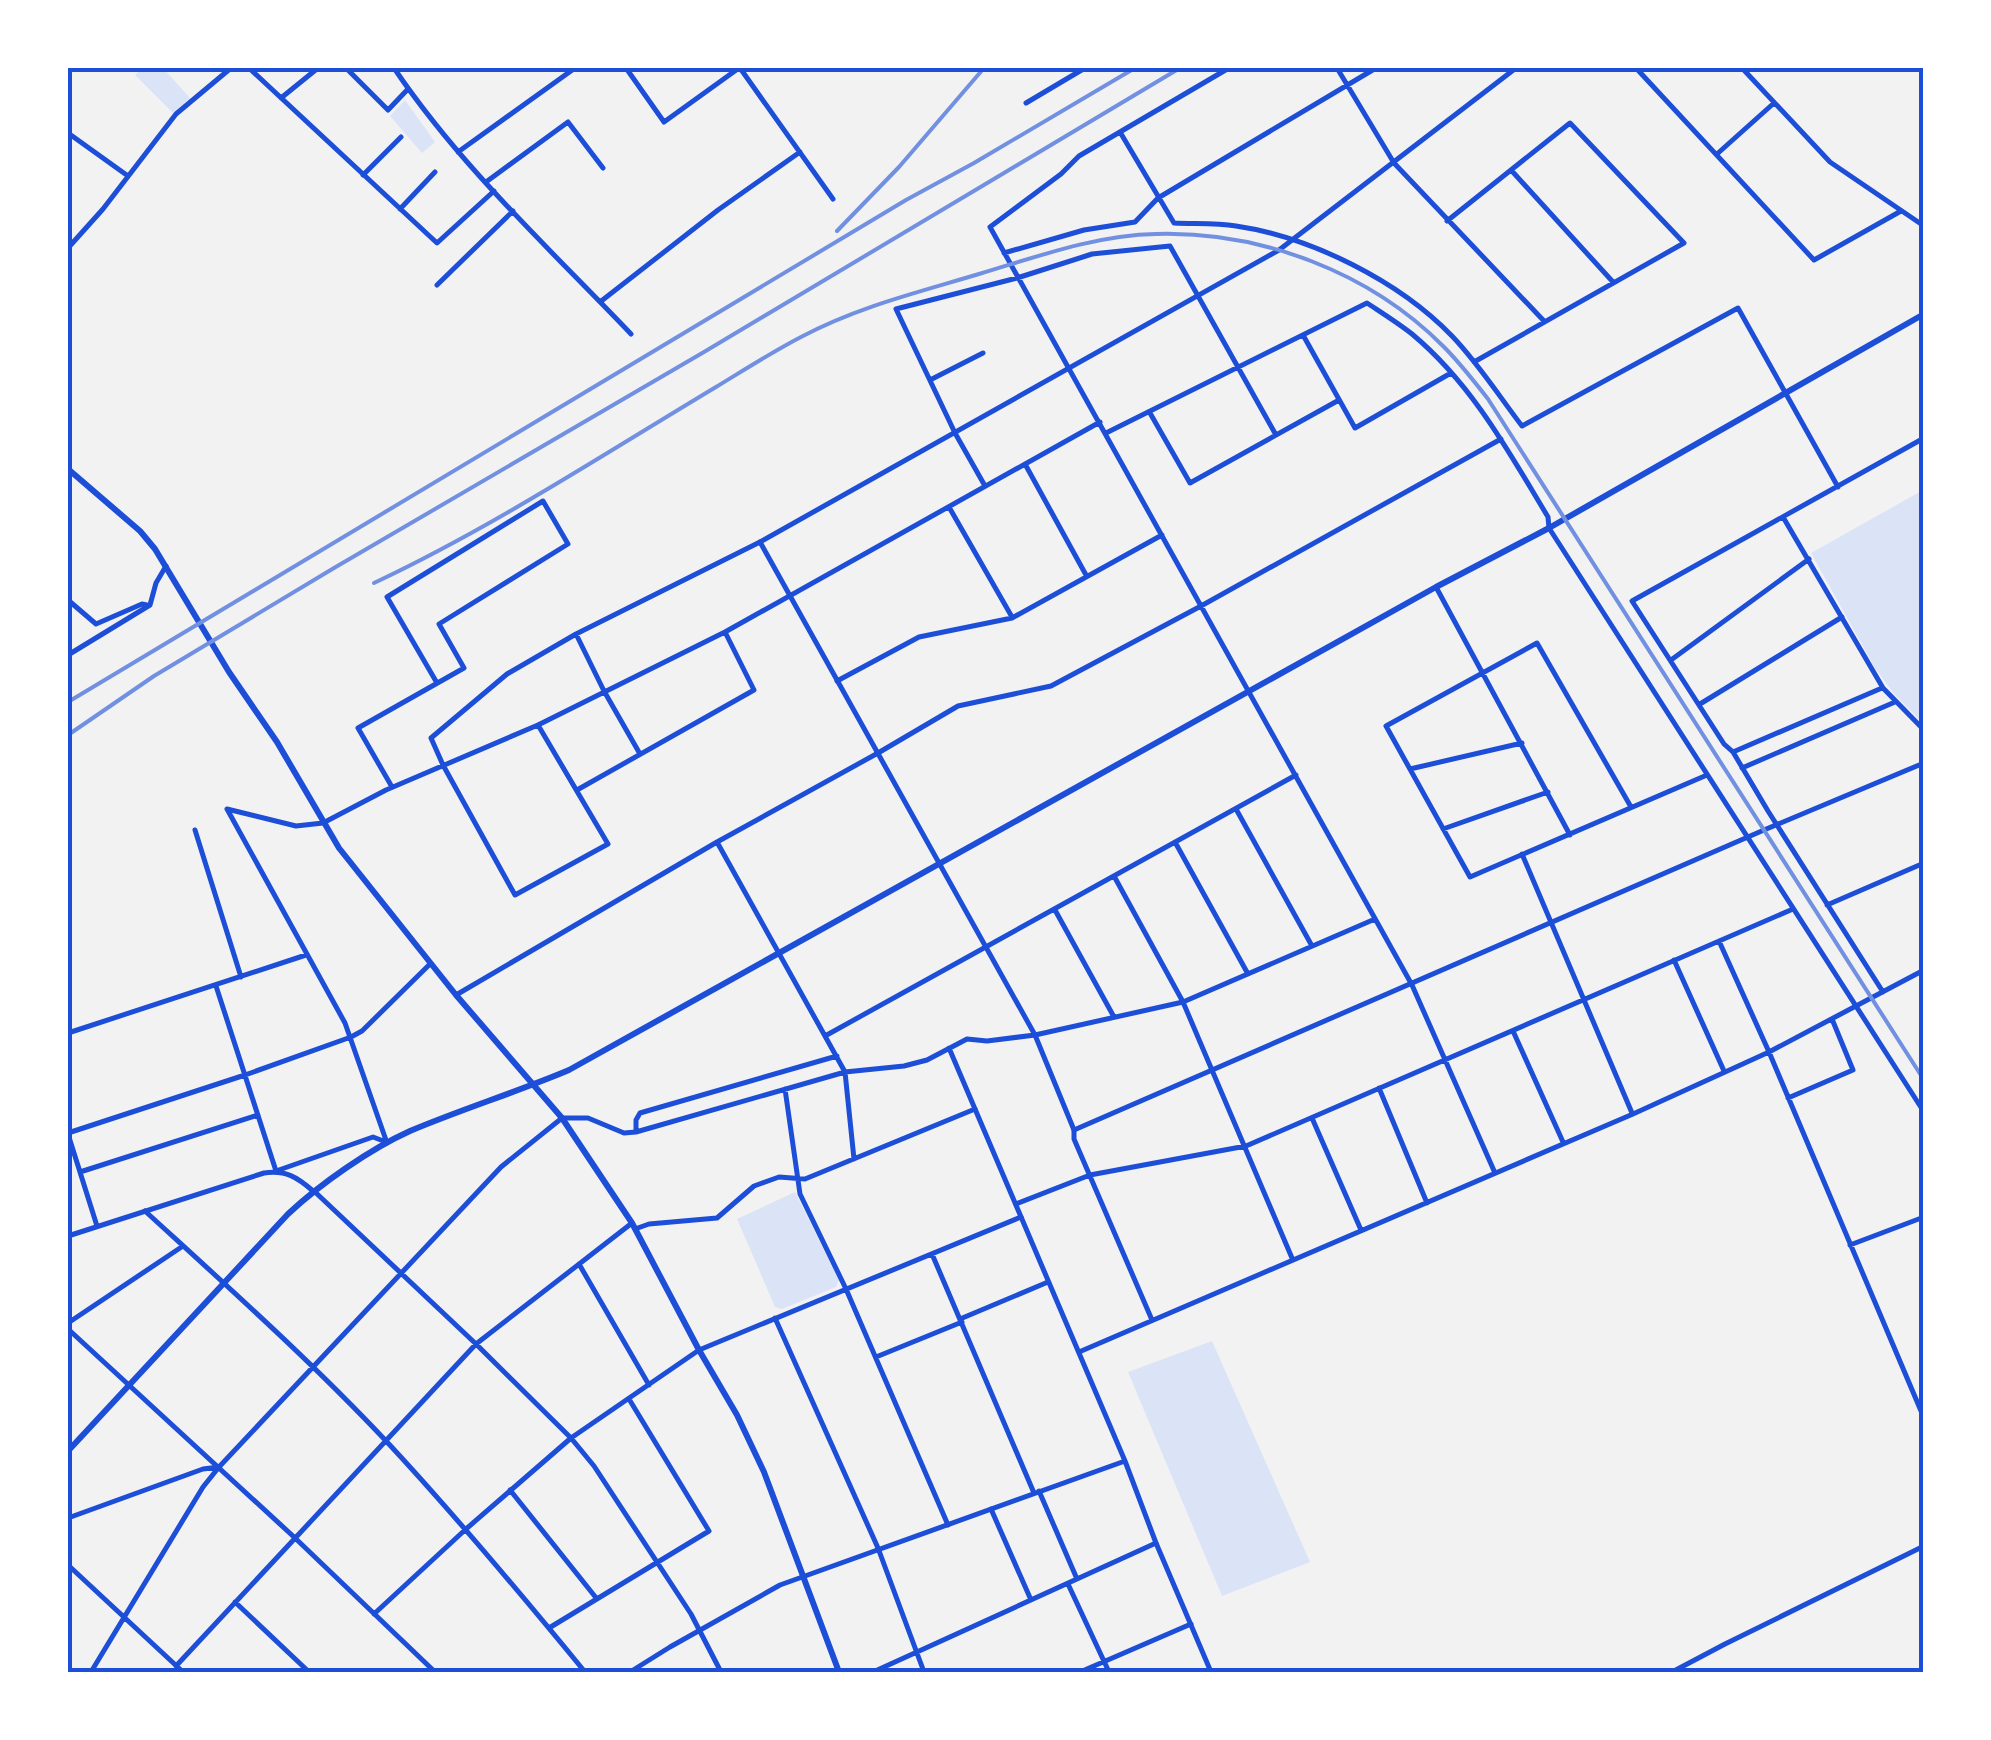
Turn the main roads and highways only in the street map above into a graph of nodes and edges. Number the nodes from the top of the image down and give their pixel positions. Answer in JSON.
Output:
{"nodes":[{"id":1,"x":1924,"y":314,"type":"edge"},
{"id":2,"x":68,"y":469,"type":"edge"},
{"id":3,"x":534,"y":1085,"type":"junction"},
{"id":4,"x":68,"y":1451,"type":"edge"},
{"id":5,"x":839,"y":1672,"type":"edge"}],
"edges":[{"from":1,"to":3,"type":"main road"},
{"from":2,"to":3,"type":"main road"},
{"from":3,"to":4,"type":"main road"},
{"from":3,"to":5,"type":"main road"}]}
